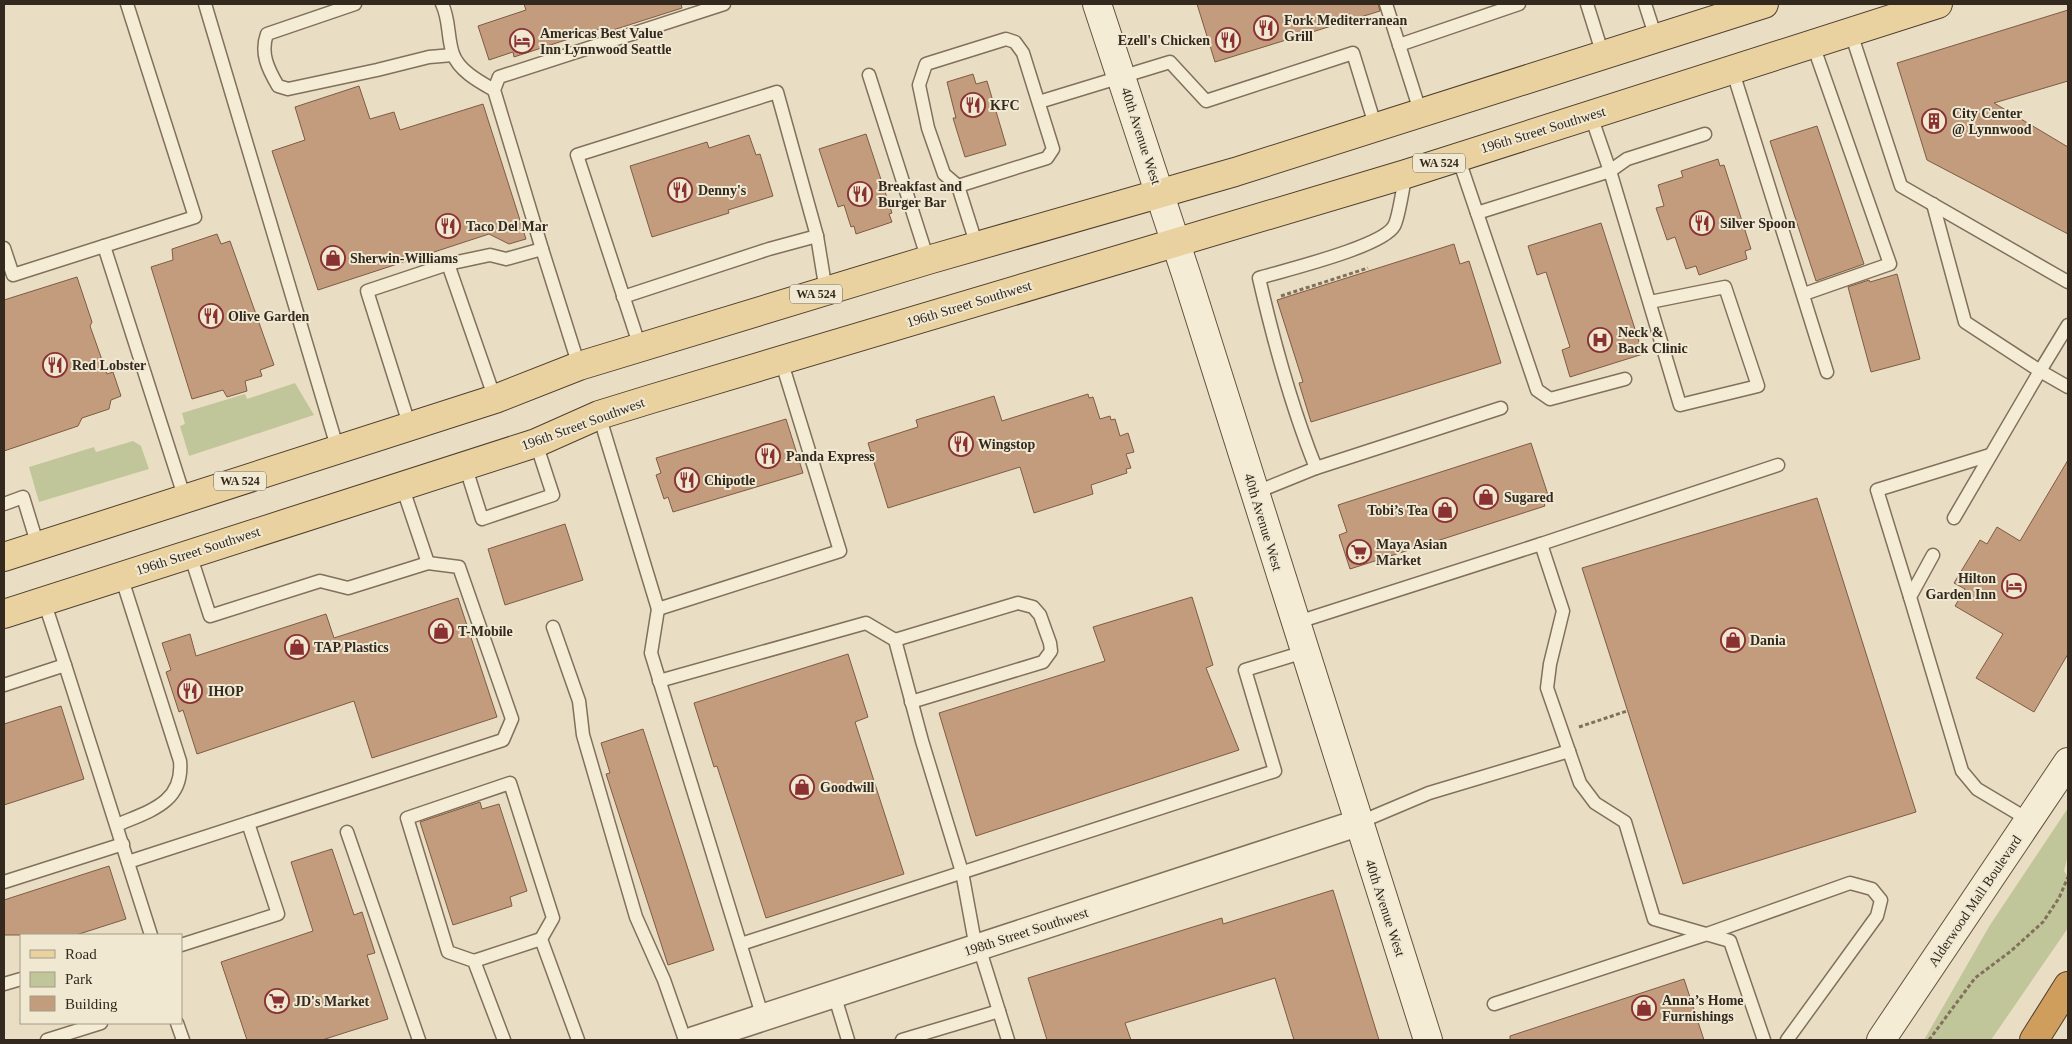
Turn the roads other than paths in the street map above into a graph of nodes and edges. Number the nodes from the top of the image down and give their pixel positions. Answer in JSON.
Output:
{"nodes":[{"id":1,"x":127,"y":4,"type":"edge"},
{"id":2,"x":205,"y":4,"type":"edge"},
{"id":3,"x":354,"y":4,"type":"edge"},
{"id":4,"x":442,"y":4,"type":"edge"},
{"id":5,"x":724,"y":4,"type":"edge"},
{"id":6,"x":1386,"y":4,"type":"edge"},
{"id":7,"x":1519,"y":4,"type":"edge"},
{"id":8,"x":1587,"y":4,"type":"edge"},
{"id":9,"x":1645,"y":4,"type":"edge"},
{"id":10,"x":1764,"y":4,"type":"edge"},
{"id":11,"x":1938,"y":4,"type":"edge"},
{"id":12,"x":1103,"y":5,"type":"edge"},
{"id":13,"x":1850,"y":30,"type":"junction"},
{"id":14,"x":1656,"y":38,"type":"junction"},
{"id":15,"x":1812,"y":42,"type":"junction"},
{"id":16,"x":1399,"y":45,"type":"junction"},
{"id":17,"x":453,"y":55,"type":"junction"},
{"id":18,"x":1603,"y":56,"type":"junction"},
{"id":19,"x":1732,"y":69,"type":"junction"},
{"id":20,"x":869,"y":75,"type":"dead end"},
{"id":21,"x":1121,"y":76,"type":"junction"},
{"id":22,"x":494,"y":90,"type":"junction"},
{"id":23,"x":1039,"y":102,"type":"junction"},
{"id":24,"x":1421,"y":114,"type":"junction"},
{"id":25,"x":1591,"y":116,"type":"junction"},
{"id":26,"x":1376,"y":128,"type":"junction"},
{"id":27,"x":1705,"y":134,"type":"dead end"},
{"id":28,"x":1458,"y":157,"type":"junction"},
{"id":29,"x":1610,"y":171,"type":"junction"},
{"id":30,"x":1406,"y":174,"type":"junction"},
{"id":31,"x":958,"y":186,"type":"junction"},
{"id":32,"x":1160,"y":195,"type":"junction"},
{"id":33,"x":1933,"y":204,"type":"junction"},
{"id":34,"x":1476,"y":213,"type":"junction"},
{"id":35,"x":817,"y":236,"type":"junction"},
{"id":36,"x":1175,"y":242,"type":"junction"},
{"id":37,"x":104,"y":246,"type":"junction"},
{"id":38,"x":977,"y":246,"type":"junction"},
{"id":39,"x":4,"y":248,"type":"edge"},
{"id":40,"x":542,"y":248,"type":"junction"},
{"id":41,"x":928,"y":260,"type":"junction"},
{"id":42,"x":448,"y":264,"type":"junction"},
{"id":43,"x":2068,"y":282,"type":"edge"},
{"id":44,"x":826,"y":291,"type":"junction"},
{"id":45,"x":1804,"y":294,"type":"junction"},
{"id":46,"x":623,"y":297,"type":"junction"},
{"id":47,"x":1650,"y":302,"type":"junction"},
{"id":48,"x":2068,"y":325,"type":"edge"},
{"id":49,"x":640,"y":347,"type":"junction"},
{"id":50,"x":781,"y":360,"type":"junction"},
{"id":51,"x":579,"y":366,"type":"junction"},
{"id":52,"x":2040,"y":371,"type":"junction"},
{"id":53,"x":1827,"y":372,"type":"dead end"},
{"id":54,"x":1625,"y":379,"type":"dead end"},
{"id":55,"x":2068,"y":387,"type":"edge"},
{"id":56,"x":495,"y":399,"type":"junction"},
{"id":57,"x":1501,"y":408,"type":"dead end"},
{"id":58,"x":599,"y":416,"type":"junction"},
{"id":59,"x":410,"y":427,"type":"junction"},
{"id":60,"x":536,"y":443,"type":"junction"},
{"id":61,"x":338,"y":450,"type":"junction"},
{"id":62,"x":1990,"y":455,"type":"junction"},
{"id":63,"x":465,"y":465,"type":"junction"},
{"id":64,"x":1778,"y":465,"type":"dead end"},
{"id":65,"x":1316,"y":468,"type":"junction"},
{"id":66,"x":402,"y":486,"type":"junction"},
{"id":67,"x":1254,"y":493,"type":"junction"},
{"id":68,"x":185,"y":499,"type":"junction"},
{"id":69,"x":4,"y":504,"type":"edge"},
{"id":70,"x":1954,"y":518,"type":"dead end"},
{"id":71,"x":1541,"y":544,"type":"junction"},
{"id":72,"x":38,"y":546,"type":"junction"},
{"id":73,"x":190,"y":554,"type":"junction"},
{"id":74,"x":1933,"y":555,"type":"dead end"},
{"id":75,"x":4,"y":557,"type":"edge"},
{"id":76,"x":428,"y":562,"type":"junction"},
{"id":77,"x":121,"y":576,"type":"junction"},
{"id":78,"x":1910,"y":597,"type":"junction"},
{"id":79,"x":44,"y":601,"type":"junction"},
{"id":80,"x":658,"y":609,"type":"junction"},
{"id":81,"x":4,"y":614,"type":"edge"},
{"id":82,"x":1295,"y":623,"type":"junction"},
{"id":83,"x":553,"y":627,"type":"dead end"},
{"id":84,"x":895,"y":640,"type":"junction"},
{"id":85,"x":1304,"y":652,"type":"junction"},
{"id":86,"x":65,"y":665,"type":"junction"},
{"id":87,"x":660,"y":681,"type":"junction"},
{"id":88,"x":4,"y":685,"type":"edge"},
{"id":89,"x":911,"y":702,"type":"junction"},
{"id":90,"x":1569,"y":751,"type":"junction"},
{"id":91,"x":2068,"y":762,"type":"edge"},
{"id":92,"x":2029,"y":820,"type":"junction"},
{"id":93,"x":248,"y":823,"type":"junction"},
{"id":94,"x":1358,"y":823,"type":"junction"},
{"id":95,"x":117,"y":825,"type":"junction"},
{"id":96,"x":347,"y":832,"type":"dead end"},
{"id":97,"x":123,"y":844,"type":"junction"},
{"id":98,"x":128,"y":862,"type":"junction"},
{"id":99,"x":962,"y":872,"type":"junction"},
{"id":100,"x":4,"y":882,"type":"edge"},
{"id":101,"x":150,"y":934,"type":"edge"},
{"id":102,"x":1707,"y":934,"type":"junction"},
{"id":103,"x":541,"y":939,"type":"junction"},
{"id":104,"x":741,"y":944,"type":"junction"},
{"id":105,"x":182,"y":945,"type":"edge"},
{"id":106,"x":977,"y":948,"type":"junction"},
{"id":107,"x":474,"y":961,"type":"junction"},
{"id":108,"x":20,"y":978,"type":"edge"},
{"id":109,"x":4,"y":984,"type":"edge"},
{"id":110,"x":2068,"y":986,"type":"edge"},
{"id":111,"x":834,"y":994,"type":"junction"},
{"id":112,"x":1494,"y":1004,"type":"dead end"},
{"id":113,"x":999,"y":1011,"type":"junction"},
{"id":114,"x":763,"y":1018,"type":"junction"},
{"id":115,"x":98,"y":1024,"type":"edge"},
{"id":116,"x":178,"y":1024,"type":"edge"},
{"id":117,"x":47,"y":1040,"type":"edge"},
{"id":118,"x":183,"y":1040,"type":"edge"},
{"id":119,"x":419,"y":1040,"type":"edge"},
{"id":120,"x":504,"y":1040,"type":"edge"},
{"id":121,"x":578,"y":1040,"type":"edge"},
{"id":122,"x":685,"y":1040,"type":"edge"},
{"id":123,"x":694,"y":1040,"type":"edge"},
{"id":124,"x":848,"y":1040,"type":"edge"},
{"id":125,"x":902,"y":1040,"type":"edge"},
{"id":126,"x":1008,"y":1040,"type":"edge"},
{"id":127,"x":1428,"y":1040,"type":"edge"},
{"id":128,"x":1764,"y":1040,"type":"edge"},
{"id":129,"x":1787,"y":1040,"type":"edge"},
{"id":130,"x":1881,"y":1040,"type":"edge"},
{"id":131,"x":2034,"y":1040,"type":"edge"}],
"edges":[{"from":1,"to":37,"type":"lane"},
{"from":2,"to":61,"type":"lane"},
{"from":3,"to":17,"type":"lane"},
{"from":4,"to":17,"type":"lane"},
{"from":5,"to":22,"type":"lane"},
{"from":6,"to":16,"type":"lane"},
{"from":7,"to":16,"type":"lane"},
{"from":8,"to":18,"type":"lane"},
{"from":9,"to":14,"type":"lane"},
{"from":10,"to":14,"type":"main road","number":"WA 524"},
{"from":11,"to":13,"type":"main road","name":"196th Street Southwest","number":"WA 524"},
{"from":12,"to":21,"type":"street","name":"40th Avenue West"},
{"from":13,"to":15,"type":"main road","name":"196th Street Southwest","number":"WA 524"},
{"from":13,"to":33,"type":"lane"},
{"from":14,"to":18,"type":"main road","number":"WA 524"},
{"from":15,"to":19,"type":"main road","name":"196th Street Southwest","number":"WA 524"},
{"from":15,"to":45,"type":"lane"},
{"from":16,"to":24,"type":"lane"},
{"from":17,"to":22,"type":"lane"},
{"from":18,"to":24,"type":"main road","number":"WA 524"},
{"from":19,"to":25,"type":"main road","name":"196th Street Southwest","number":"WA 524"},
{"from":19,"to":45,"type":"lane"},
{"from":20,"to":41,"type":"lane"},
{"from":21,"to":23,"type":"lane"},
{"from":21,"to":26,"type":"lane"},
{"from":21,"to":32,"type":"street","name":"40th Avenue West"},
{"from":22,"to":40,"type":"lane"},
{"from":23,"to":31,"type":"lane"},
{"from":23,"to":31,"type":"lane"},
{"from":24,"to":26,"type":"main road","number":"WA 524"},
{"from":25,"to":28,"type":"main road","name":"196th Street Southwest","number":"WA 524"},
{"from":25,"to":29,"type":"lane"},
{"from":26,"to":32,"type":"main road","number":"WA 524"},
{"from":27,"to":29,"type":"lane"},
{"from":28,"to":30,"type":"main road","name":"196th Street Southwest","number":"WA 524"},
{"from":28,"to":34,"type":"lane"},
{"from":29,"to":34,"type":"lane"},
{"from":29,"to":47,"type":"lane"},
{"from":30,"to":36,"type":"main road","name":"196th Street Southwest","number":"WA 524"},
{"from":30,"to":65,"type":"lane"},
{"from":31,"to":38,"type":"lane"},
{"from":32,"to":36,"type":"street","name":"40th Avenue West"},
{"from":32,"to":38,"type":"main road","number":"WA 524"},
{"from":33,"to":43,"type":"lane"},
{"from":33,"to":52,"type":"lane"},
{"from":34,"to":54,"type":"lane"},
{"from":35,"to":44,"type":"lane"},
{"from":35,"to":46,"type":"lane"},
{"from":35,"to":46,"type":"lane"},
{"from":36,"to":50,"type":"main road","name":"196th Street Southwest","number":"WA 524"},
{"from":36,"to":67,"type":"street","name":"40th Avenue West"},
{"from":37,"to":39,"type":"lane"},
{"from":37,"to":68,"type":"lane"},
{"from":38,"to":41,"type":"main road","number":"WA 524"},
{"from":40,"to":42,"type":"lane"},
{"from":40,"to":51,"type":"lane"},
{"from":41,"to":44,"type":"main road","number":"WA 524"},
{"from":42,"to":56,"type":"lane"},
{"from":42,"to":59,"type":"lane"},
{"from":44,"to":49,"type":"main road","number":"WA 524"},
{"from":45,"to":53,"type":"lane"},
{"from":46,"to":49,"type":"lane"},
{"from":47,"to":47,"type":"lane"},
{"from":48,"to":52,"type":"lane"},
{"from":49,"to":51,"type":"main road","number":"WA 524"},
{"from":50,"to":58,"type":"main road","name":"196th Street Southwest","number":"WA 524"},
{"from":50,"to":80,"type":"lane"},
{"from":51,"to":56,"type":"main road","number":"WA 524"},
{"from":52,"to":55,"type":"lane"},
{"from":52,"to":62,"type":"lane"},
{"from":56,"to":59,"type":"main road","number":"WA 524"},
{"from":57,"to":65,"type":"lane"},
{"from":58,"to":60,"type":"main road","name":"196th Street Southwest","number":"WA 524"},
{"from":58,"to":80,"type":"lane"},
{"from":59,"to":61,"type":"main road","number":"WA 524"},
{"from":60,"to":63,"type":"main road","name":"196th Street Southwest","number":"WA 524"},
{"from":60,"to":63,"type":"lane"},
{"from":61,"to":68,"type":"main road","number":"WA 524"},
{"from":62,"to":70,"type":"lane"},
{"from":62,"to":78,"type":"lane"},
{"from":63,"to":66,"type":"main road","name":"196th Street Southwest","number":"WA 524"},
{"from":64,"to":71,"type":"lane"},
{"from":65,"to":67,"type":"lane"},
{"from":66,"to":73,"type":"main road","name":"196th Street Southwest","number":"WA 524"},
{"from":66,"to":76,"type":"lane"},
{"from":67,"to":82,"type":"street","name":"40th Avenue West"},
{"from":68,"to":72,"type":"main road","number":"WA 524"},
{"from":69,"to":72,"type":"lane"},
{"from":71,"to":82,"type":"lane"},
{"from":71,"to":90,"type":"lane"},
{"from":72,"to":75,"type":"main road","number":"WA 524"},
{"from":73,"to":76,"type":"lane"},
{"from":73,"to":77,"type":"main road","name":"196th Street Southwest","number":"WA 524"},
{"from":74,"to":78,"type":"lane"},
{"from":76,"to":93,"type":"lane"},
{"from":77,"to":79,"type":"main road","name":"196th Street Southwest","number":"WA 524"},
{"from":77,"to":95,"type":"lane"},
{"from":78,"to":92,"type":"lane"},
{"from":79,"to":81,"type":"main road","name":"196th Street Southwest","number":"WA 524"},
{"from":79,"to":86,"type":"lane"},
{"from":80,"to":87,"type":"lane"},
{"from":82,"to":85,"type":"street","name":"40th Avenue West"},
{"from":83,"to":122,"type":"lane"},
{"from":84,"to":87,"type":"lane"},
{"from":84,"to":89,"type":"lane"},
{"from":84,"to":89,"type":"lane"},
{"from":85,"to":94,"type":"street","name":"40th Avenue West"},
{"from":85,"to":99,"type":"lane"},
{"from":86,"to":88,"type":"lane"},
{"from":86,"to":95,"type":"lane"},
{"from":87,"to":104,"type":"lane"},
{"from":89,"to":99,"type":"lane"},
{"from":90,"to":94,"type":"lane"},
{"from":90,"to":102,"type":"lane"},
{"from":91,"to":92,"type":"street","name":"Alderwood Mall Boulevard"},
{"from":92,"to":130,"type":"street","name":"Alderwood Mall Boulevard"},
{"from":93,"to":98,"type":"lane"},
{"from":93,"to":105,"type":"lane"},
{"from":94,"to":106,"type":"street","name":"198th Street Southwest"},
{"from":94,"to":127,"type":"street","name":"40th Avenue West"},
{"from":95,"to":97,"type":"lane"},
{"from":96,"to":119,"type":"lane"},
{"from":97,"to":98,"type":"lane"},
{"from":97,"to":100,"type":"lane"},
{"from":98,"to":101,"type":"lane"},
{"from":99,"to":104,"type":"lane"},
{"from":99,"to":106,"type":"lane"},
{"from":102,"to":112,"type":"lane"},
{"from":102,"to":128,"type":"lane"},
{"from":102,"to":129,"type":"lane"},
{"from":103,"to":107,"type":"lane"},
{"from":103,"to":107,"type":"lane"},
{"from":103,"to":121,"type":"lane"},
{"from":104,"to":114,"type":"lane"},
{"from":106,"to":111,"type":"street","name":"198th Street Southwest"},
{"from":106,"to":113,"type":"lane"},
{"from":107,"to":120,"type":"lane"},
{"from":108,"to":109,"type":"lane"},
{"from":110,"to":131,"type":"highway"},
{"from":111,"to":114,"type":"street","name":"198th Street Southwest"},
{"from":111,"to":124,"type":"lane"},
{"from":113,"to":125,"type":"lane"},
{"from":113,"to":126,"type":"lane"},
{"from":114,"to":123,"type":"street","name":"198th Street Southwest"},
{"from":115,"to":117,"type":"lane"},
{"from":116,"to":118,"type":"lane"}]}
